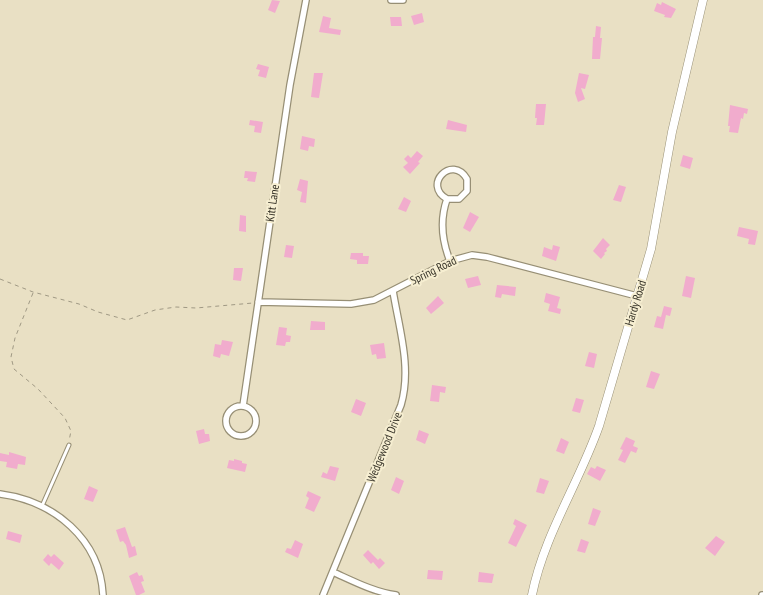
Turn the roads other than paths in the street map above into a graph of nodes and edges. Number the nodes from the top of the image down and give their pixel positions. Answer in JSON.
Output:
{"nodes":[{"id":1,"x":306,"y":0,"type":"edge"},
{"id":2,"x":391,"y":0,"type":"edge"},
{"id":3,"x":403,"y":0,"type":"edge"},
{"id":4,"x":703,"y":0,"type":"edge"},
{"id":5,"x":447,"y":199,"type":"junction"},
{"id":6,"x":450,"y":261,"type":"junction"},
{"id":7,"x":393,"y":291,"type":"junction"},
{"id":8,"x":637,"y":296,"type":"junction"},
{"id":9,"x":258,"y":302,"type":"junction"},
{"id":10,"x":243,"y":406,"type":"junction"},
{"id":11,"x":69,"y":445,"type":"road end"},
{"id":12,"x":0,"y":494,"type":"edge"},
{"id":13,"x":42,"y":507,"type":"junction"},
{"id":14,"x":333,"y":572,"type":"junction"},
{"id":15,"x":103,"y":595,"type":"edge"},
{"id":16,"x":323,"y":595,"type":"edge"},
{"id":17,"x":396,"y":595,"type":"edge"},
{"id":18,"x":532,"y":595,"type":"edge"}],
"edges":[{"from":1,"to":9,"type":"street","name":"Kitt Lane"},
{"from":2,"to":3,"type":"street"},
{"from":4,"to":8,"type":"street","name":"Hardy Road"},
{"from":5,"to":5,"type":"street"},
{"from":5,"to":6,"type":"street"},
{"from":6,"to":7,"type":"street","name":"Spring Road"},
{"from":6,"to":8,"type":"street","name":"Spring Road"},
{"from":7,"to":9,"type":"street","name":"Spring Road"},
{"from":7,"to":14,"type":"street","name":"Wedgewood Drive"},
{"from":8,"to":18,"type":"street","name":"Hardy Road"},
{"from":9,"to":10,"type":"street","name":"Kitt Lane"},
{"from":10,"to":10,"type":"street"},
{"from":11,"to":13,"type":"lane"},
{"from":12,"to":13,"type":"street"},
{"from":13,"to":15,"type":"street"},
{"from":14,"to":16,"type":"street","name":"Wedgewood Drive"},
{"from":14,"to":17,"type":"street"}]}
